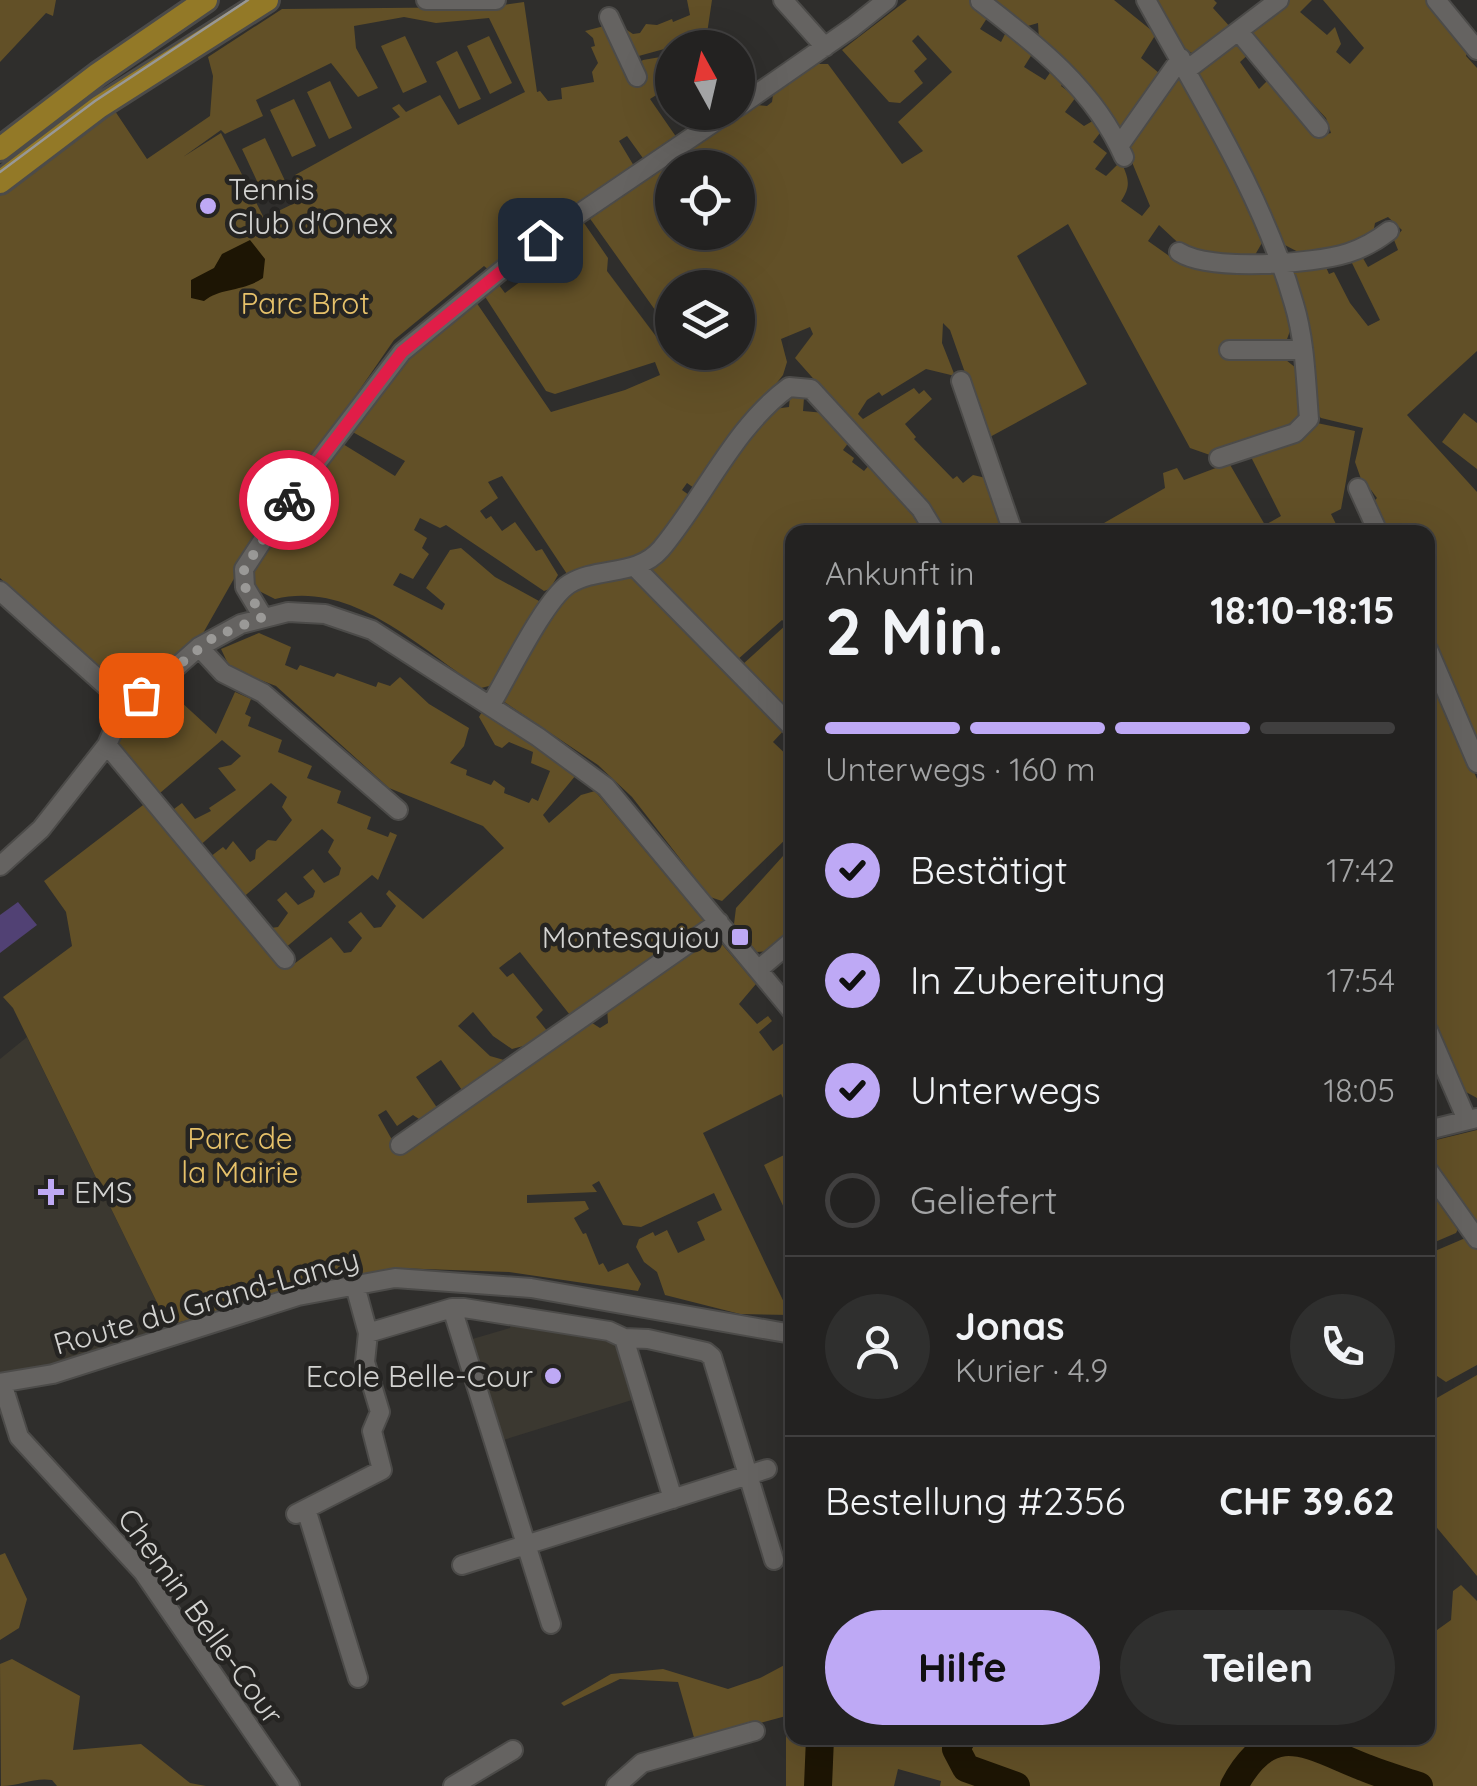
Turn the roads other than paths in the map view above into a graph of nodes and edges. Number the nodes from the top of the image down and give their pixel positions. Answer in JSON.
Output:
{"nodes":[{"id":1,"x":206,"y":0,"type":"edge"},
{"id":2,"x":267,"y":0,"type":"edge"},
{"id":3,"x":426,"y":0,"type":"edge"},
{"id":4,"x":496,"y":0,"type":"edge"},
{"id":5,"x":783,"y":0,"type":"edge"},
{"id":6,"x":887,"y":0,"type":"edge"},
{"id":7,"x":1146,"y":0,"type":"edge"},
{"id":8,"x":1279,"y":0,"type":"edge"},
{"id":9,"x":1436,"y":0,"type":"edge"},
{"id":10,"x":980,"y":1,"type":"edge"},
{"id":11,"x":609,"y":17,"type":"dead end"},
{"id":12,"x":1239,"y":32,"type":"junction"},
{"id":13,"x":825,"y":48,"type":"junction"},
{"id":14,"x":1477,"y":50,"type":"edge"},
{"id":15,"x":1185,"y":64,"type":"junction"},
{"id":16,"x":637,"y":78,"type":"dead end"},
{"id":17,"x":755,"y":95,"type":"edge"},
{"id":18,"x":1319,"y":128,"type":"dead end"},
{"id":19,"x":702,"y":130,"type":"edge"},
{"id":20,"x":0,"y":149,"type":"edge"},
{"id":21,"x":0,"y":182,"type":"edge"},
{"id":22,"x":1389,"y":231,"type":"dead end"},
{"id":23,"x":1179,"y":252,"type":"dead end"},
{"id":24,"x":1280,"y":261,"type":"junction"},
{"id":25,"x":1229,"y":350,"type":"dead end"},
{"id":26,"x":1301,"y":350,"type":"junction"},
{"id":27,"x":961,"y":381,"type":"dead end"},
{"id":28,"x":1219,"y":458,"type":"dead end"},
{"id":29,"x":1358,"y":488,"type":"dead end"},
{"id":30,"x":930,"y":525,"type":"edge"},
{"id":31,"x":1012,"y":525,"type":"edge"},
{"id":32,"x":1375,"y":525,"type":"edge"},
{"id":33,"x":635,"y":567,"type":"junction"},
{"id":34,"x":0,"y":591,"type":"edge"},
{"id":35,"x":263,"y":617,"type":"junction"},
{"id":36,"x":200,"y":647,"type":"junction"},
{"id":37,"x":1435,"y":665,"type":"edge"},
{"id":38,"x":125,"y":703,"type":"junction"},
{"id":39,"x":490,"y":706,"type":"junction"},
{"id":40,"x":785,"y":720,"type":"edge"},
{"id":41,"x":107,"y":745,"type":"junction"},
{"id":42,"x":1477,"y":763,"type":"edge"},
{"id":43,"x":398,"y":810,"type":"dead end"},
{"id":44,"x":0,"y":866,"type":"edge"},
{"id":45,"x":719,"y":922,"type":"junction"},
{"id":46,"x":785,"y":947,"type":"edge"},
{"id":47,"x":285,"y":959,"type":"dead end"},
{"id":48,"x":758,"y":970,"type":"junction"},
{"id":49,"x":785,"y":1002,"type":"edge"},
{"id":50,"x":1435,"y":1044,"type":"edge"},
{"id":51,"x":1471,"y":1114,"type":"edge"},
{"id":52,"x":1435,"y":1127,"type":"edge"},
{"id":53,"x":400,"y":1145,"type":"dead end"},
{"id":54,"x":1435,"y":1180,"type":"edge"},
{"id":55,"x":1477,"y":1239,"type":"edge"},
{"id":56,"x":354,"y":1282,"type":"junction"},
{"id":57,"x":603,"y":1300,"type":"junction"},
{"id":58,"x":452,"y":1308,"type":"junction"},
{"id":59,"x":666,"y":1310,"type":"junction"},
{"id":60,"x":368,"y":1333,"type":"junction"},
{"id":61,"x":785,"y":1333,"type":"edge"},
{"id":62,"x":616,"y":1334,"type":"junction"},
{"id":63,"x":648,"y":1339,"type":"junction"},
{"id":64,"x":1,"y":1383,"type":"edge"},
{"id":65,"x":767,"y":1469,"type":"dead end"},
{"id":66,"x":748,"y":1475,"type":"junction"},
{"id":67,"x":674,"y":1498,"type":"junction"},
{"id":68,"x":524,"y":1537,"type":"junction"},
{"id":69,"x":774,"y":1560,"type":"dead end"},
{"id":70,"x":462,"y":1564,"type":"dead end"},
{"id":71,"x":551,"y":1624,"type":"dead end"},
{"id":72,"x":358,"y":1678,"type":"dead end"},
{"id":73,"x":755,"y":1731,"type":"dead end"},
{"id":74,"x":513,"y":1750,"type":"dead end"},
{"id":75,"x":290,"y":1786,"type":"edge"},
{"id":76,"x":453,"y":1786,"type":"edge"},
{"id":77,"x":616,"y":1786,"type":"edge"}],
"edges":[{"from":1,"to":20,"type":"main road"},
{"from":2,"to":21,"type":"main road"},
{"from":3,"to":4,"type":"street"},
{"from":5,"to":13,"type":"street"},
{"from":6,"to":13,"type":"street"},
{"from":7,"to":15,"type":"street"},
{"from":8,"to":12,"type":"street"},
{"from":9,"to":14,"type":"street"},
{"from":10,"to":15,"type":"street"},
{"from":11,"to":16,"type":"street"},
{"from":12,"to":15,"type":"street"},
{"from":12,"to":18,"type":"street"},
{"from":13,"to":17,"type":"street"},
{"from":15,"to":24,"type":"street"},
{"from":19,"to":35,"type":"street"},
{"from":22,"to":24,"type":"street"},
{"from":23,"to":24,"type":"street"},
{"from":24,"to":26,"type":"street"},
{"from":25,"to":26,"type":"street"},
{"from":26,"to":28,"type":"street"},
{"from":27,"to":31,"type":"street"},
{"from":29,"to":32,"type":"street"},
{"from":30,"to":33,"type":"street"},
{"from":33,"to":39,"type":"street"},
{"from":33,"to":40,"type":"street"},
{"from":34,"to":38,"type":"street"},
{"from":35,"to":36,"type":"street"},
{"from":35,"to":39,"type":"street"},
{"from":36,"to":38,"type":"street"},
{"from":36,"to":43,"type":"street"},
{"from":37,"to":42,"type":"street"},
{"from":38,"to":41,"type":"street"},
{"from":39,"to":45,"type":"street"},
{"from":41,"to":44,"type":"street"},
{"from":41,"to":47,"type":"street"},
{"from":45,"to":48,"type":"street"},
{"from":45,"to":53,"type":"street"},
{"from":46,"to":48,"type":"street"},
{"from":48,"to":49,"type":"street"},
{"from":50,"to":51,"type":"street"},
{"from":51,"to":52,"type":"street"},
{"from":54,"to":55,"type":"street"},
{"from":56,"to":57,"type":"street","name":"Route du Grand-Lancy"},
{"from":56,"to":60,"type":"street"},
{"from":56,"to":64,"type":"street","name":"Route du Grand-Lancy"},
{"from":57,"to":59,"type":"street","name":"Route du Grand-Lancy"},
{"from":57,"to":62,"type":"street"},
{"from":58,"to":60,"type":"street"},
{"from":58,"to":62,"type":"street"},
{"from":58,"to":68,"type":"street"},
{"from":59,"to":61,"type":"street","name":"Route du Grand-Lancy"},
{"from":59,"to":63,"type":"street"},
{"from":60,"to":72,"type":"street"},
{"from":62,"to":63,"type":"street"},
{"from":62,"to":67,"type":"street"},
{"from":63,"to":66,"type":"street"},
{"from":64,"to":75,"type":"street","name":"Chemin Belle-Cour"},
{"from":65,"to":66,"type":"street"},
{"from":66,"to":67,"type":"street"},
{"from":66,"to":69,"type":"street"},
{"from":67,"to":68,"type":"street"},
{"from":68,"to":70,"type":"street"},
{"from":68,"to":71,"type":"street"},
{"from":73,"to":77,"type":"street"},
{"from":74,"to":76,"type":"street"}]}
